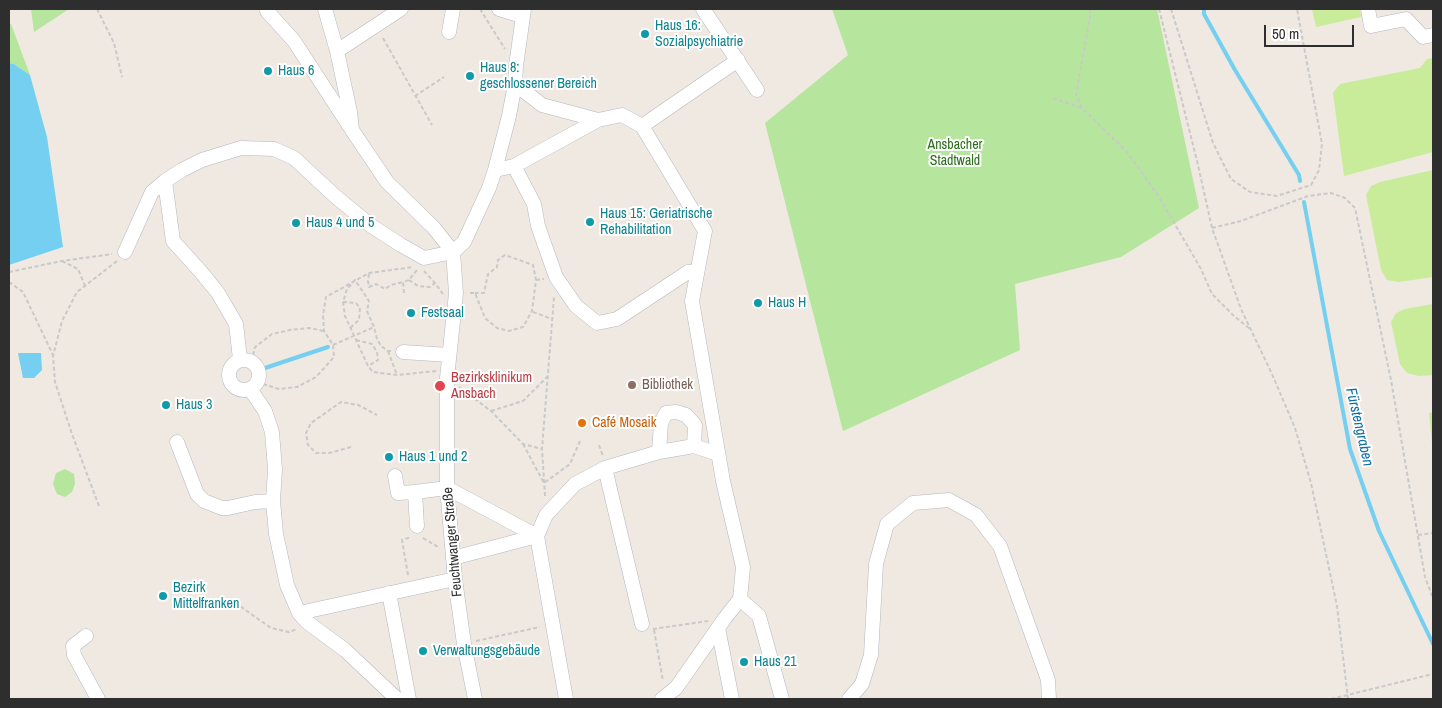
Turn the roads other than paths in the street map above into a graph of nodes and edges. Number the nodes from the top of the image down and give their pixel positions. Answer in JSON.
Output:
{"nodes":[{"id":1,"x":325,"y":9,"type":"edge"},
{"id":2,"x":401,"y":9,"type":"edge"},
{"id":3,"x":453,"y":9,"type":"edge"},
{"id":4,"x":499,"y":9,"type":"edge"},
{"id":5,"x":703,"y":9,"type":"edge"},
{"id":6,"x":1368,"y":9,"type":"edge"},
{"id":7,"x":268,"y":11,"type":"dead end"},
{"id":8,"x":523,"y":12,"type":"edge"},
{"id":9,"x":449,"y":32,"type":"dead end"},
{"id":10,"x":1433,"y":35,"type":"edge"},
{"id":11,"x":337,"y":51,"type":"junction"},
{"id":12,"x":738,"y":60,"type":"junction"},
{"id":13,"x":515,"y":84,"type":"junction"},
{"id":14,"x":757,"y":90,"type":"dead end"},
{"id":15,"x":598,"y":120,"type":"junction"},
{"id":16,"x":642,"y":126,"type":"junction"},
{"id":17,"x":352,"y":130,"type":"junction"},
{"id":18,"x":514,"y":166,"type":"junction"},
{"id":19,"x":495,"y":170,"type":"junction"},
{"id":20,"x":165,"y":181,"type":"junction"},
{"id":21,"x":125,"y":252,"type":"road end"},
{"id":22,"x":453,"y":252,"type":"junction"},
{"id":23,"x":698,"y":271,"type":"junction"},
{"id":24,"x":403,"y":352,"type":"road end"},
{"id":25,"x":449,"y":354,"type":"junction"},
{"id":26,"x":246,"y":360,"type":"junction"},
{"id":27,"x":254,"y":385,"type":"junction"},
{"id":28,"x":177,"y":442,"type":"dead end"},
{"id":29,"x":694,"y":446,"type":"junction"},
{"id":30,"x":659,"y":452,"type":"junction"},
{"id":31,"x":718,"y":454,"type":"junction"},
{"id":32,"x":605,"y":465,"type":"junction"},
{"id":33,"x":395,"y":476,"type":"dead end"},
{"id":34,"x":447,"y":488,"type":"junction"},
{"id":35,"x":415,"y":492,"type":"junction"},
{"id":36,"x":273,"y":501,"type":"junction"},
{"id":37,"x":416,"y":533,"type":"road end"},
{"id":38,"x":537,"y":536,"type":"junction"},
{"id":39,"x":453,"y":555,"type":"junction"},
{"id":40,"x":455,"y":579,"type":"junction"},
{"id":41,"x":389,"y":593,"type":"junction"},
{"id":42,"x":740,"y":599,"type":"junction"},
{"id":43,"x":303,"y":618,"type":"junction"},
{"id":44,"x":721,"y":623,"type":"junction"},
{"id":45,"x":648,"y":627,"type":"road end"},
{"id":46,"x":86,"y":636,"type":"dead end"},
{"id":47,"x":664,"y":698,"type":"edge"},
{"id":48,"x":98,"y":699,"type":"edge"},
{"id":49,"x":397,"y":699,"type":"edge"},
{"id":50,"x":410,"y":699,"type":"edge"},
{"id":51,"x":475,"y":699,"type":"edge"},
{"id":52,"x":566,"y":699,"type":"edge"},
{"id":53,"x":732,"y":699,"type":"edge"},
{"id":54,"x":782,"y":699,"type":"edge"},
{"id":55,"x":849,"y":699,"type":"edge"},
{"id":56,"x":1049,"y":699,"type":"edge"}],
"edges":[{"from":1,"to":11,"type":"lane"},
{"from":2,"to":11,"type":"lane"},
{"from":3,"to":9,"type":"lane"},
{"from":4,"to":8,"type":"lane"},
{"from":5,"to":12,"type":"lane"},
{"from":6,"to":10,"type":"lane"},
{"from":7,"to":17,"type":"lane"},
{"from":8,"to":13,"type":"lane"},
{"from":11,"to":17,"type":"lane"},
{"from":12,"to":14,"type":"lane"},
{"from":12,"to":16,"type":"lane"},
{"from":13,"to":15,"type":"lane"},
{"from":13,"to":19,"type":"lane"},
{"from":15,"to":16,"type":"lane"},
{"from":15,"to":18,"type":"lane"},
{"from":16,"to":23,"type":"lane"},
{"from":17,"to":22,"type":"lane"},
{"from":18,"to":19,"type":"lane"},
{"from":18,"to":23,"type":"lane"},
{"from":19,"to":22,"type":"lane"},
{"from":20,"to":21,"type":"lane"},
{"from":20,"to":22,"type":"lane"},
{"from":20,"to":26,"type":"lane"},
{"from":22,"to":25,"type":"lane","name":"Feuchtwanger Straße"},
{"from":23,"to":31,"type":"lane"},
{"from":24,"to":25,"type":"lane"},
{"from":25,"to":34,"type":"lane","name":"Feuchtwanger Straße"},
{"from":26,"to":27,"type":"lane"},
{"from":26,"to":27,"type":"lane"},
{"from":27,"to":36,"type":"lane"},
{"from":28,"to":36,"type":"lane"},
{"from":29,"to":30,"type":"lane"},
{"from":29,"to":30,"type":"lane"},
{"from":29,"to":31,"type":"lane"},
{"from":30,"to":32,"type":"lane"},
{"from":31,"to":42,"type":"lane"},
{"from":32,"to":38,"type":"lane"},
{"from":32,"to":45,"type":"lane"},
{"from":33,"to":35,"type":"lane"},
{"from":34,"to":35,"type":"lane"},
{"from":34,"to":38,"type":"lane"},
{"from":34,"to":39,"type":"lane","name":"Feuchtwanger Straße"},
{"from":35,"to":37,"type":"lane"},
{"from":36,"to":43,"type":"lane"},
{"from":38,"to":39,"type":"lane"},
{"from":38,"to":52,"type":"lane"},
{"from":39,"to":40,"type":"lane","name":"Feuchtwanger Straße"},
{"from":40,"to":41,"type":"lane"},
{"from":40,"to":51,"type":"lane","name":"Feuchtwanger Straße"},
{"from":41,"to":43,"type":"lane"},
{"from":41,"to":50,"type":"lane"},
{"from":42,"to":44,"type":"lane"},
{"from":42,"to":54,"type":"lane"},
{"from":43,"to":49,"type":"lane"},
{"from":44,"to":47,"type":"lane"},
{"from":44,"to":53,"type":"lane"},
{"from":46,"to":48,"type":"lane"},
{"from":55,"to":56,"type":"lane"}]}
